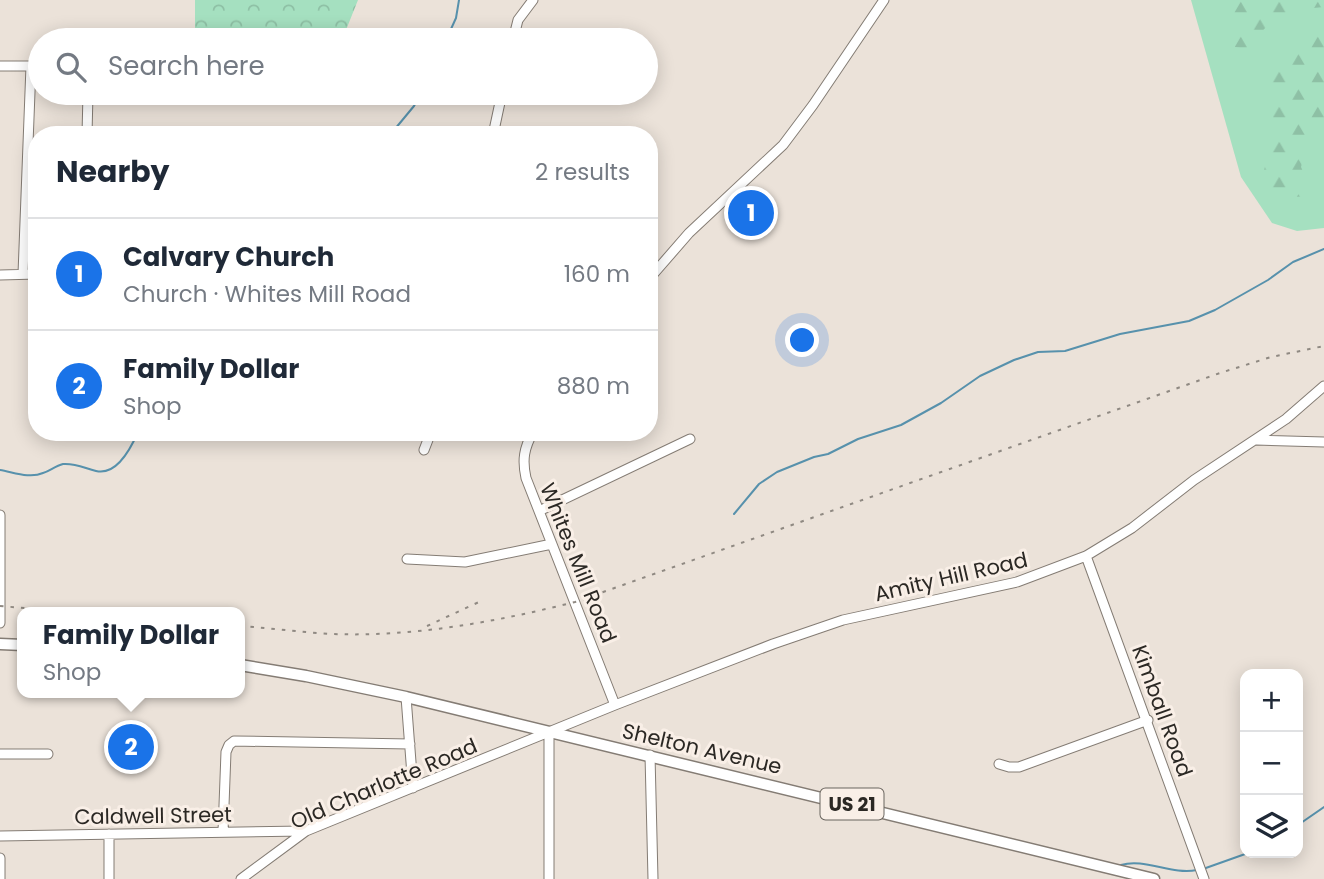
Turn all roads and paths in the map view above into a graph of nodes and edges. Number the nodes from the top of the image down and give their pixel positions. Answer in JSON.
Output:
{"nodes":[{"id":1,"x":533,"y":0,"type":"edge"},
{"id":2,"x":884,"y":0,"type":"edge"},
{"id":3,"x":516,"y":28,"type":"edge"},
{"id":4,"x":0,"y":66,"type":"edge"},
{"id":5,"x":28,"y":66,"type":"edge"},
{"id":6,"x":34,"y":105,"type":"edge"},
{"id":7,"x":88,"y":105,"type":"edge"},
{"id":8,"x":499,"y":105,"type":"edge"},
{"id":9,"x":32,"y":126,"type":"edge"},
{"id":10,"x":88,"y":126,"type":"edge"},
{"id":11,"x":495,"y":126,"type":"edge"},
{"id":12,"x":28,"y":195,"type":"edge"},
{"id":13,"x":658,"y":268,"type":"edge"},
{"id":14,"x":0,"y":275,"type":"edge"},
{"id":15,"x":23,"y":275,"type":"junction"},
{"id":16,"x":28,"y":275,"type":"edge"},
{"id":17,"x":1324,"y":386,"type":"edge"},
{"id":18,"x":690,"y":439,"type":"dead end"},
{"id":19,"x":1254,"y":440,"type":"junction"},
{"id":20,"x":428,"y":441,"type":"edge"},
{"id":21,"x":528,"y":441,"type":"edge"},
{"id":22,"x":1324,"y":442,"type":"edge"},
{"id":23,"x":424,"y":450,"type":"dead end"},
{"id":24,"x":539,"y":511,"type":"junction"},
{"id":25,"x":0,"y":515,"type":"edge"},
{"id":26,"x":552,"y":544,"type":"junction"},
{"id":27,"x":1086,"y":555,"type":"junction"},
{"id":28,"x":407,"y":559,"type":"dead end"},
{"id":29,"x":0,"y":623,"type":"edge"},
{"id":30,"x":245,"y":666,"type":"edge"},
{"id":31,"x":407,"y":697,"type":"junction"},
{"id":32,"x":615,"y":705,"type":"junction"},
{"id":33,"x":1148,"y":720,"type":"junction"},
{"id":34,"x":549,"y":734,"type":"junction"},
{"id":35,"x":410,"y":744,"type":"junction"},
{"id":36,"x":0,"y":754,"type":"edge"},
{"id":37,"x":48,"y":754,"type":"dead end"},
{"id":38,"x":650,"y":755,"type":"junction"},
{"id":39,"x":999,"y":764,"type":"dead end"},
{"id":40,"x":412,"y":788,"type":"junction"},
{"id":41,"x":306,"y":831,"type":"junction"},
{"id":42,"x":223,"y":832,"type":"junction"},
{"id":43,"x":109,"y":834,"type":"junction"},
{"id":44,"x":0,"y":836,"type":"edge"},
{"id":45,"x":0,"y":858,"type":"edge"},
{"id":46,"x":0,"y":879,"type":"edge"},
{"id":47,"x":109,"y":879,"type":"edge"},
{"id":48,"x":241,"y":879,"type":"edge"},
{"id":49,"x":549,"y":879,"type":"edge"},
{"id":50,"x":653,"y":879,"type":"edge"},
{"id":51,"x":1154,"y":879,"type":"edge"},
{"id":52,"x":1204,"y":879,"type":"edge"}],
"edges":[{"from":1,"to":3,"type":"street"},
{"from":2,"to":13,"type":"street"},
{"from":4,"to":5,"type":"street"},
{"from":6,"to":9,"type":"street"},
{"from":7,"to":10,"type":"street"},
{"from":8,"to":11,"type":"street"},
{"from":12,"to":15,"type":"street"},
{"from":14,"to":15,"type":"street"},
{"from":15,"to":16,"type":"street"},
{"from":17,"to":19,"type":"street","name":"Amity Hill Road"},
{"from":18,"to":24,"type":"street"},
{"from":19,"to":22,"type":"street"},
{"from":19,"to":27,"type":"street","name":"Amity Hill Road"},
{"from":20,"to":23,"type":"street"},
{"from":21,"to":24,"type":"street","name":"Whites Mill Road"},
{"from":24,"to":26,"type":"street","name":"Whites Mill Road"},
{"from":25,"to":29,"type":"street"},
{"from":26,"to":28,"type":"street"},
{"from":26,"to":32,"type":"street","name":"Whites Mill Road"},
{"from":27,"to":32,"type":"street","name":"Amity Hill Road"},
{"from":27,"to":33,"type":"street","name":"Kimball Road"},
{"from":30,"to":31,"type":"main road","name":"Shelton Avenue","number":"US 21"},
{"from":31,"to":34,"type":"main road","name":"Shelton Avenue","number":"US 21"},
{"from":31,"to":35,"type":"street"},
{"from":32,"to":34,"type":"street","name":"Amity Hill Road"},
{"from":33,"to":39,"type":"street"},
{"from":33,"to":52,"type":"street","name":"Kimball Road"},
{"from":34,"to":38,"type":"main road","name":"Shelton Avenue","number":"US 21"},
{"from":34,"to":40,"type":"street","name":"Old Charlotte Road"},
{"from":34,"to":49,"type":"street"},
{"from":35,"to":40,"type":"street"},
{"from":35,"to":42,"type":"street"},
{"from":36,"to":37,"type":"street"},
{"from":38,"to":50,"type":"street"},
{"from":38,"to":51,"type":"main road","name":"Shelton Avenue","number":"US 21"},
{"from":40,"to":41,"type":"street","name":"Old Charlotte Road"},
{"from":41,"to":42,"type":"street","name":"Caldwell Street"},
{"from":41,"to":48,"type":"street","name":"Old Charlotte Road"},
{"from":42,"to":43,"type":"street","name":"Caldwell Street"},
{"from":43,"to":44,"type":"street","name":"Caldwell Street"},
{"from":43,"to":47,"type":"street"},
{"from":45,"to":46,"type":"street"}]}
